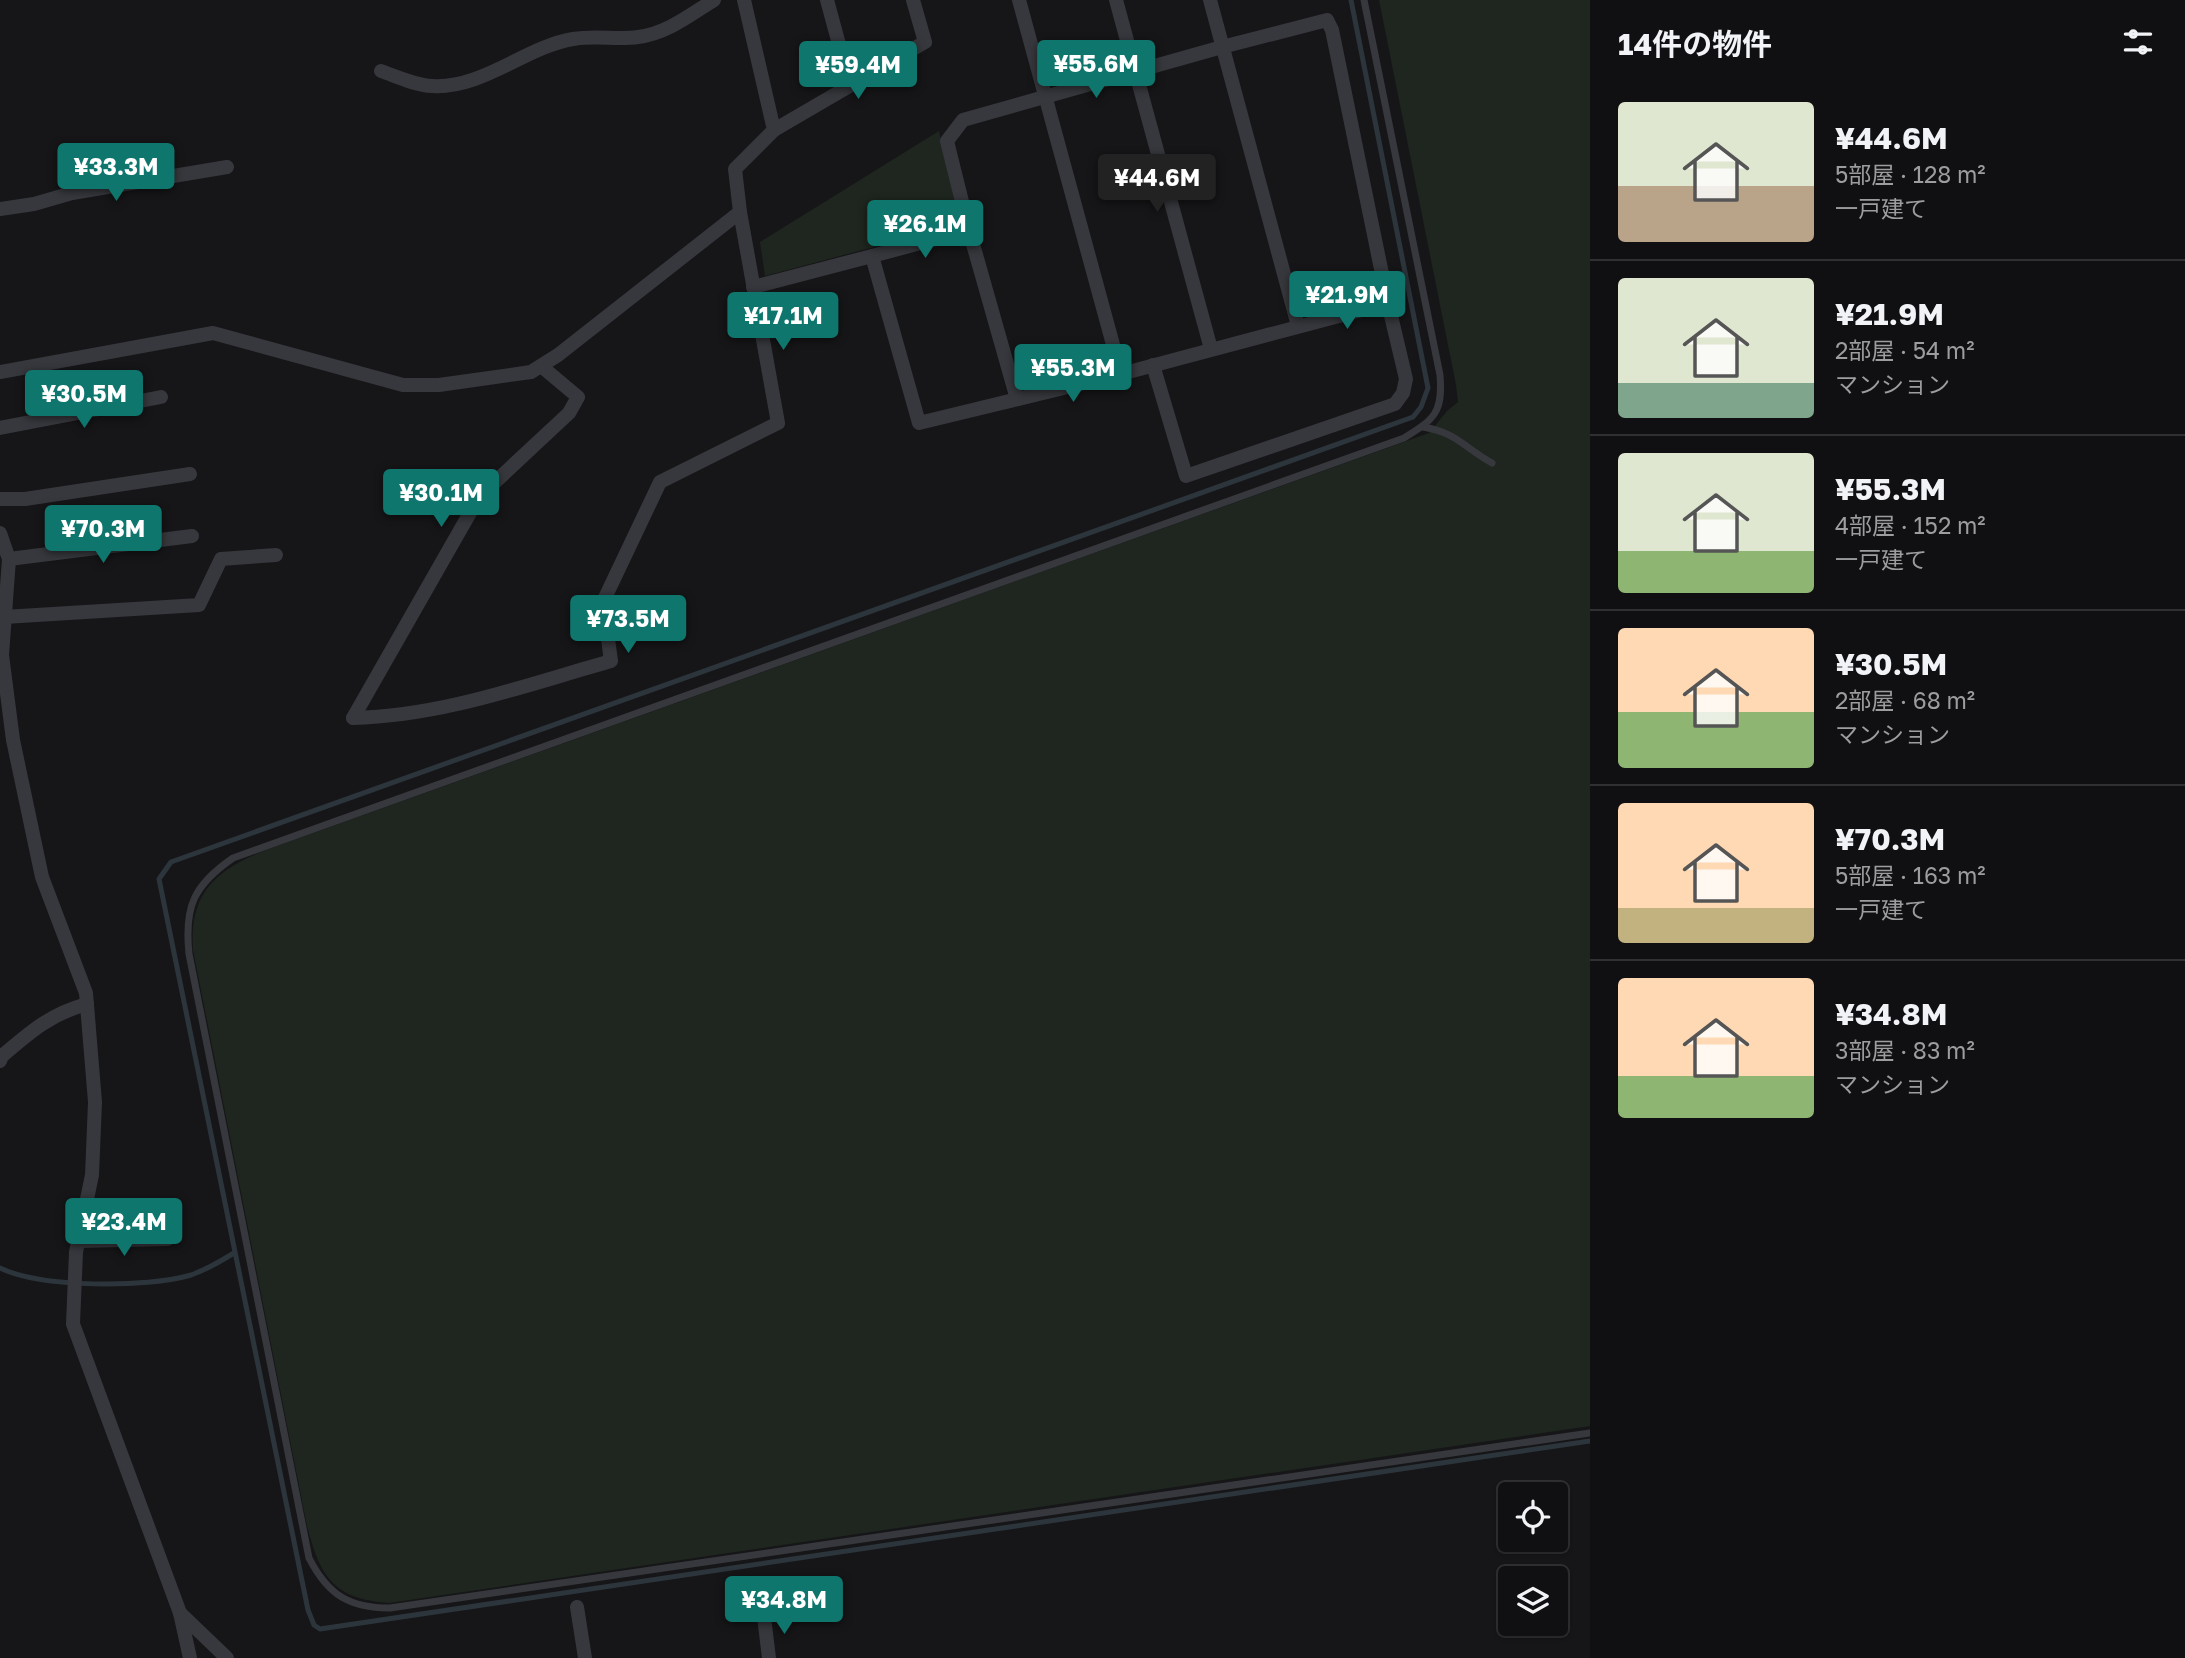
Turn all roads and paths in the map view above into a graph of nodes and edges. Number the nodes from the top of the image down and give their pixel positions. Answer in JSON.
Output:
{"nodes":[{"id":1,"x":714,"y":0,"type":"edge"},
{"id":2,"x":744,"y":0,"type":"edge"},
{"id":3,"x":827,"y":0,"type":"edge"},
{"id":4,"x":913,"y":0,"type":"edge"},
{"id":5,"x":1019,"y":0,"type":"edge"},
{"id":6,"x":1116,"y":0,"type":"edge"},
{"id":7,"x":1210,"y":0,"type":"edge"},
{"id":8,"x":1364,"y":0,"type":"edge"},
{"id":9,"x":1222,"y":47,"type":"junction"},
{"id":10,"x":1136,"y":70,"type":"junction"},
{"id":11,"x":381,"y":71,"type":"dead end"},
{"id":12,"x":850,"y":85,"type":"junction"},
{"id":13,"x":1046,"y":97,"type":"junction"},
{"id":14,"x":774,"y":130,"type":"junction"},
{"id":15,"x":227,"y":167,"type":"dead end"},
{"id":16,"x":0,"y":209,"type":"edge"},
{"id":17,"x":740,"y":212,"type":"junction"},
{"id":18,"x":969,"y":230,"type":"junction"},
{"id":19,"x":872,"y":256,"type":"junction"},
{"id":20,"x":753,"y":287,"type":"junction"},
{"id":21,"x":1388,"y":303,"type":"junction"},
{"id":22,"x":1298,"y":326,"type":"junction"},
{"id":23,"x":1211,"y":349,"type":"junction"},
{"id":24,"x":1153,"y":365,"type":"junction"},
{"id":25,"x":541,"y":366,"type":"junction"},
{"id":26,"x":0,"y":372,"type":"edge"},
{"id":27,"x":1121,"y":374,"type":"junction"},
{"id":28,"x":161,"y":397,"type":"dead end"},
{"id":29,"x":1017,"y":399,"type":"junction"},
{"id":30,"x":1423,"y":427,"type":"junction"},
{"id":31,"x":0,"y":428,"type":"edge"},
{"id":32,"x":1492,"y":463,"type":"dead end"},
{"id":33,"x":190,"y":474,"type":"dead end"},
{"id":34,"x":0,"y":499,"type":"edge"},
{"id":35,"x":0,"y":533,"type":"edge"},
{"id":36,"x":192,"y":536,"type":"dead end"},
{"id":37,"x":276,"y":555,"type":"dead end"},
{"id":38,"x":9,"y":559,"type":"junction"},
{"id":39,"x":4,"y":617,"type":"junction"},
{"id":40,"x":7,"y":741,"type":"edge"},
{"id":41,"x":86,"y":1004,"type":"junction"},
{"id":42,"x":0,"y":1061,"type":"edge"},
{"id":43,"x":168,"y":1239,"type":"dead end"},
{"id":44,"x":79,"y":1241,"type":"junction"},
{"id":45,"x":1590,"y":1433,"type":"edge"},
{"id":46,"x":578,"y":1608,"type":"dead end"},
{"id":47,"x":180,"y":1613,"type":"junction"},
{"id":48,"x":764,"y":1618,"type":"dead end"},
{"id":49,"x":190,"y":1658,"type":"edge"},
{"id":50,"x":227,"y":1658,"type":"edge"},
{"id":51,"x":585,"y":1658,"type":"edge"},
{"id":52,"x":769,"y":1658,"type":"edge"}],
"edges":[{"from":1,"to":11,"type":"street"},
{"from":2,"to":14,"type":"street"},
{"from":3,"to":12,"type":"street"},
{"from":4,"to":12,"type":"street"},
{"from":5,"to":13,"type":"street"},
{"from":6,"to":10,"type":"street"},
{"from":7,"to":9,"type":"street"},
{"from":8,"to":30,"type":"lane"},
{"from":9,"to":10,"type":"street"},
{"from":9,"to":21,"type":"street"},
{"from":9,"to":22,"type":"street"},
{"from":10,"to":13,"type":"street"},
{"from":10,"to":23,"type":"street"},
{"from":12,"to":14,"type":"street"},
{"from":13,"to":18,"type":"street"},
{"from":13,"to":27,"type":"street"},
{"from":14,"to":17,"type":"street"},
{"from":15,"to":16,"type":"street"},
{"from":17,"to":20,"type":"street"},
{"from":17,"to":25,"type":"street"},
{"from":18,"to":19,"type":"street"},
{"from":18,"to":29,"type":"street"},
{"from":19,"to":20,"type":"street"},
{"from":19,"to":29,"type":"street"},
{"from":20,"to":25,"type":"street"},
{"from":21,"to":22,"type":"street"},
{"from":21,"to":24,"type":"street"},
{"from":22,"to":23,"type":"street"},
{"from":23,"to":24,"type":"street"},
{"from":24,"to":27,"type":"street"},
{"from":25,"to":26,"type":"street"},
{"from":27,"to":29,"type":"street"},
{"from":28,"to":31,"type":"street"},
{"from":30,"to":32,"type":"lane"},
{"from":30,"to":45,"type":"lane"},
{"from":33,"to":34,"type":"street"},
{"from":35,"to":38,"type":"street"},
{"from":36,"to":38,"type":"street"},
{"from":37,"to":39,"type":"street"},
{"from":38,"to":39,"type":"street"},
{"from":39,"to":40,"type":"street"},
{"from":40,"to":41,"type":"street"},
{"from":41,"to":42,"type":"street"},
{"from":41,"to":44,"type":"street"},
{"from":43,"to":44,"type":"street"},
{"from":44,"to":47,"type":"street"},
{"from":46,"to":51,"type":"street"},
{"from":47,"to":49,"type":"street"},
{"from":47,"to":50,"type":"street"},
{"from":48,"to":52,"type":"street"}]}
